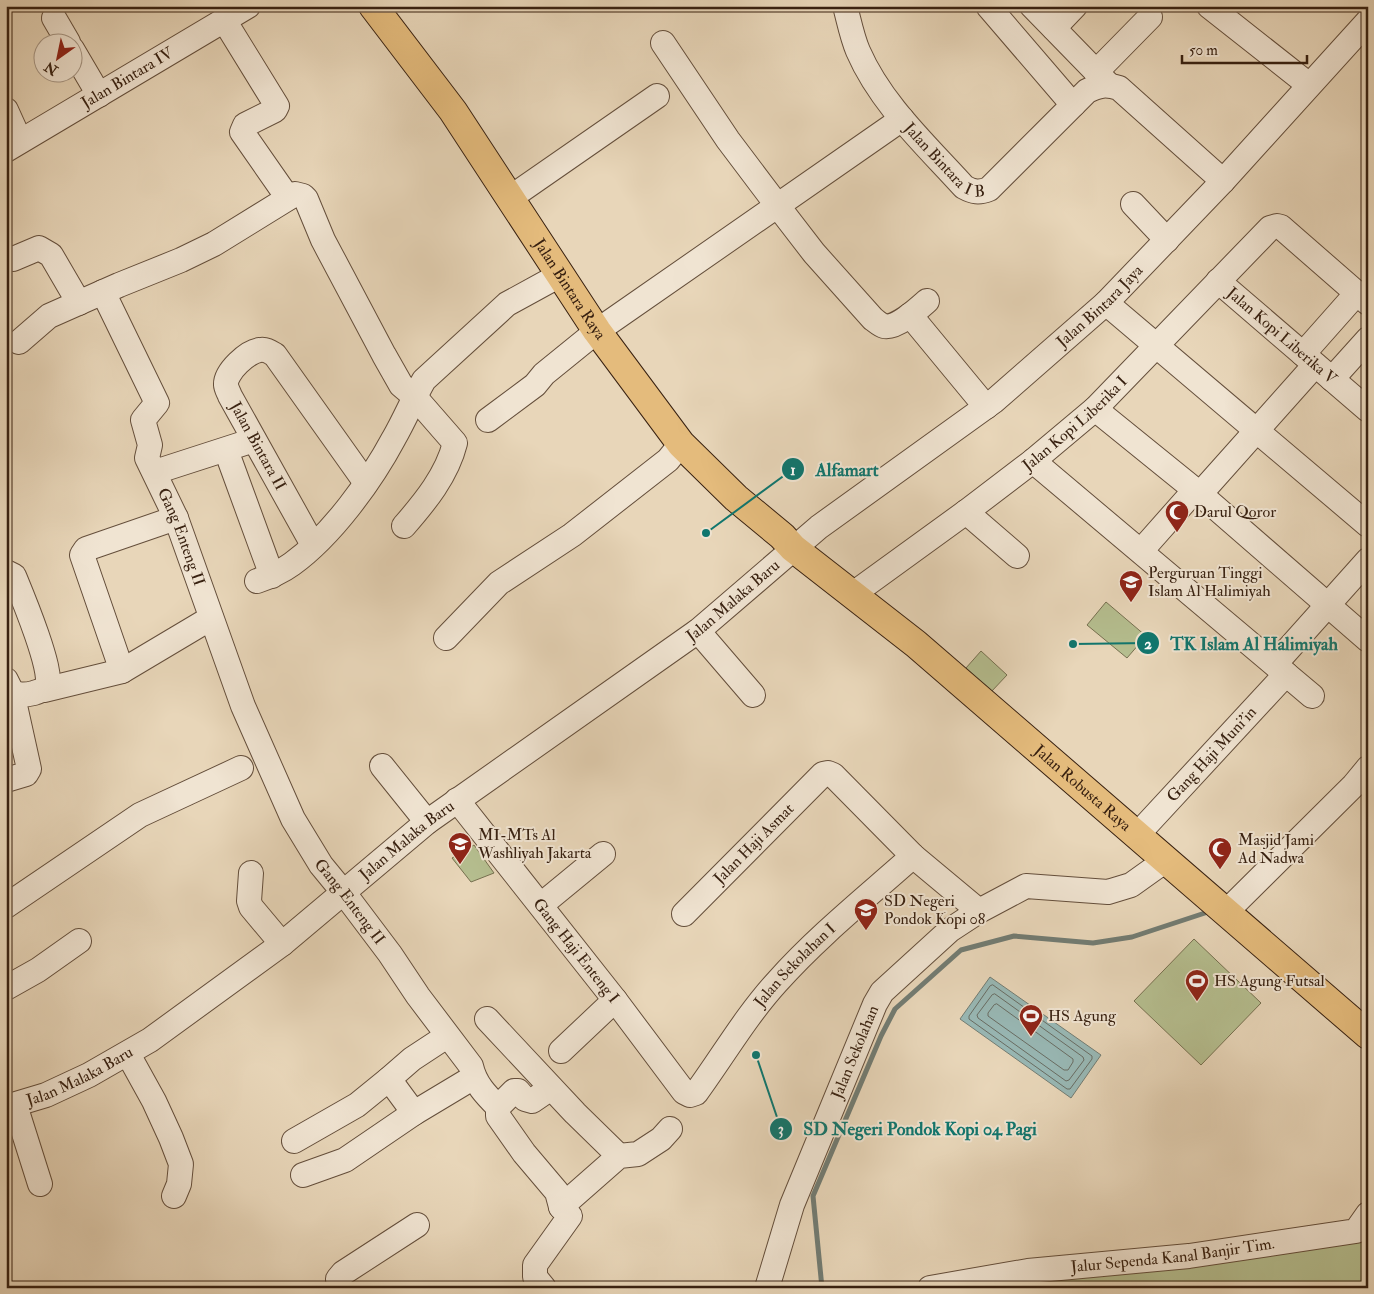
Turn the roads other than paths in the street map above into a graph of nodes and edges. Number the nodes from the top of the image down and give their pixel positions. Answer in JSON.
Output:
{"nodes":[{"id":1,"x":248,"y":6,"type":"edge"},
{"id":2,"x":373,"y":6,"type":"edge"},
{"id":3,"x":845,"y":6,"type":"edge"},
{"id":4,"x":988,"y":6,"type":"edge"},
{"id":5,"x":1032,"y":6,"type":"edge"},
{"id":6,"x":1075,"y":6,"type":"edge"},
{"id":7,"x":1208,"y":6,"type":"edge"},
{"id":8,"x":1150,"y":17,"type":"dead end"},
{"id":9,"x":54,"y":18,"type":"dead end"},
{"id":10,"x":224,"y":20,"type":"junction"},
{"id":11,"x":1368,"y":21,"type":"edge"},
{"id":12,"x":1054,"y":28,"type":"junction"},
{"id":13,"x":62,"y":32,"type":"edge"},
{"id":14,"x":663,"y":43,"type":"dead end"},
{"id":15,"x":82,"y":66,"type":"edge"},
{"id":16,"x":1102,"y":78,"type":"junction"},
{"id":17,"x":1309,"y":86,"type":"junction"},
{"id":18,"x":99,"y":95,"type":"junction"},
{"id":19,"x":657,"y":96,"type":"dead end"},
{"id":20,"x":1073,"y":105,"type":"junction"},
{"id":21,"x":6,"y":110,"type":"edge"},
{"id":22,"x":902,"y":119,"type":"junction"},
{"id":23,"x":13,"y":146,"type":"edge"},
{"id":24,"x":1223,"y":182,"type":"junction"},
{"id":25,"x":288,"y":198,"type":"junction"},
{"id":26,"x":510,"y":198,"type":"junction"},
{"id":27,"x":1132,"y":204,"type":"dead end"},
{"id":28,"x":777,"y":206,"type":"junction"},
{"id":29,"x":1167,"y":240,"type":"junction"},
{"id":30,"x":6,"y":257,"type":"edge"},
{"id":31,"x":560,"y":275,"type":"junction"},
{"id":32,"x":1218,"y":281,"type":"junction"},
{"id":33,"x":103,"y":292,"type":"junction"},
{"id":34,"x":1362,"y":298,"type":"edge"},
{"id":35,"x":78,"y":303,"type":"junction"},
{"id":36,"x":1106,"y":303,"type":"junction"},
{"id":37,"x":597,"y":331,"type":"junction"},
{"id":38,"x":1368,"y":339,"type":"edge"},
{"id":39,"x":19,"y":342,"type":"dead end"},
{"id":40,"x":1156,"y":345,"type":"junction"},
{"id":41,"x":1317,"y":366,"type":"junction"},
{"id":42,"x":414,"y":396,"type":"junction"},
{"id":43,"x":986,"y":406,"type":"junction"},
{"id":44,"x":1096,"y":409,"type":"junction"},
{"id":45,"x":1368,"y":410,"type":"edge"},
{"id":46,"x":488,"y":420,"type":"dead end"},
{"id":47,"x":1256,"y":431,"type":"junction"},
{"id":48,"x":254,"y":440,"type":"junction"},
{"id":49,"x":681,"y":444,"type":"junction"},
{"id":50,"x":230,"y":461,"type":"dead end"},
{"id":51,"x":1033,"y":461,"type":"junction"},
{"id":52,"x":155,"y":472,"type":"junction"},
{"id":53,"x":366,"y":482,"type":"junction"},
{"id":54,"x":1198,"y":492,"type":"junction"},
{"id":55,"x":966,"y":512,"type":"junction"},
{"id":56,"x":1365,"y":516,"type":"edge"},
{"id":57,"x":176,"y":518,"type":"junction"},
{"id":58,"x":404,"y":526,"type":"dead end"},
{"id":59,"x":313,"y":545,"type":"junction"},
{"id":60,"x":793,"y":548,"type":"junction"},
{"id":61,"x":1141,"y":551,"type":"junction"},
{"id":62,"x":1017,"y":556,"type":"dead end"},
{"id":63,"x":1368,"y":560,"type":"edge"},
{"id":64,"x":6,"y":572,"type":"edge"},
{"id":65,"x":853,"y":594,"type":"junction"},
{"id":66,"x":1327,"y":605,"type":"junction"},
{"id":67,"x":212,"y":618,"type":"junction"},
{"id":68,"x":698,"y":631,"type":"junction"},
{"id":69,"x":446,"y":638,"type":"dead end"},
{"id":70,"x":1368,"y":640,"type":"edge"},
{"id":71,"x":1280,"y":669,"type":"junction"},
{"id":72,"x":122,"y":671,"type":"junction"},
{"id":73,"x":9,"y":686,"type":"edge"},
{"id":74,"x":44,"y":690,"type":"junction"},
{"id":75,"x":753,"y":695,"type":"dead end"},
{"id":76,"x":1312,"y":696,"type":"dead end"},
{"id":77,"x":382,"y":766,"type":"dead end"},
{"id":78,"x":241,"y":768,"type":"dead end"},
{"id":79,"x":6,"y":780,"type":"edge"},
{"id":80,"x":1363,"y":783,"type":"edge"},
{"id":81,"x":458,"y":800,"type":"junction"},
{"id":82,"x":427,"y":822,"type":"junction"},
{"id":83,"x":1137,"y":835,"type":"junction"},
{"id":84,"x":604,"y":854,"type":"dead end"},
{"id":85,"x":913,"y":856,"type":"junction"},
{"id":86,"x":1166,"y":860,"type":"junction"},
{"id":87,"x":251,"y":873,"type":"dead end"},
{"id":88,"x":344,"y":892,"type":"junction"},
{"id":89,"x":541,"y":905,"type":"junction"},
{"id":90,"x":6,"y":906,"type":"edge"},
{"id":91,"x":1220,"y":906,"type":"junction"},
{"id":92,"x":979,"y":911,"type":"junction"},
{"id":93,"x":684,"y":914,"type":"dead end"},
{"id":94,"x":79,"y":941,"type":"dead end"},
{"id":95,"x":282,"y":944,"type":"junction"},
{"id":96,"x":6,"y":988,"type":"edge"},
{"id":97,"x":615,"y":1000,"type":"junction"},
{"id":98,"x":487,"y":1019,"type":"dead end"},
{"id":99,"x":1368,"y":1035,"type":"edge"},
{"id":100,"x":447,"y":1036,"type":"junction"},
{"id":101,"x":561,"y":1050,"type":"dead end"},
{"id":102,"x":128,"y":1054,"type":"junction"},
{"id":103,"x":474,"y":1077,"type":"junction"},
{"id":104,"x":389,"y":1080,"type":"junction"},
{"id":105,"x":551,"y":1088,"type":"junction"},
{"id":106,"x":696,"y":1093,"type":"joint"},
{"id":107,"x":11,"y":1106,"type":"edge"},
{"id":108,"x":498,"y":1107,"type":"junction"},
{"id":109,"x":414,"y":1113,"type":"junction"},
{"id":110,"x":670,"y":1129,"type":"dead end"},
{"id":111,"x":294,"y":1141,"type":"dead end"},
{"id":112,"x":619,"y":1156,"type":"junction"},
{"id":113,"x":303,"y":1175,"type":"dead end"},
{"id":114,"x":40,"y":1184,"type":"dead end"},
{"id":115,"x":174,"y":1196,"type":"dead end"},
{"id":116,"x":561,"y":1207,"type":"junction"},
{"id":117,"x":1362,"y":1222,"type":"edge"},
{"id":118,"x":417,"y":1225,"type":"dead end"},
{"id":119,"x":339,"y":1288,"type":"edge"},
{"id":120,"x":544,"y":1288,"type":"edge"},
{"id":121,"x":767,"y":1288,"type":"edge"},
{"id":122,"x":930,"y":1288,"type":"edge"}],
"edges":[{"from":1,"to":10,"type":"street","name":"Jalan Bintara IV"},
{"from":2,"to":26,"type":"main road","name":"Jalan Bintara Raya"},
{"from":3,"to":22,"type":"street"},
{"from":4,"to":20,"type":"street"},
{"from":5,"to":12,"type":"street"},
{"from":6,"to":12,"type":"street"},
{"from":7,"to":17,"type":"street"},
{"from":8,"to":16,"type":"street"},
{"from":9,"to":13,"type":"street"},
{"from":10,"to":18,"type":"street","name":"Jalan Bintara IV"},
{"from":10,"to":25,"type":"street"},
{"from":11,"to":17,"type":"street","name":"Jalan Bintara Jaya"},
{"from":12,"to":16,"type":"street"},
{"from":14,"to":28,"type":"street"},
{"from":15,"to":18,"type":"street"},
{"from":16,"to":20,"type":"street","name":"Jalan Bintara I B"},
{"from":16,"to":24,"type":"street"},
{"from":17,"to":24,"type":"street","name":"Jalan Bintara Jaya"},
{"from":18,"to":23,"type":"street","name":"Jalan Bintara IV"},
{"from":19,"to":26,"type":"street"},
{"from":20,"to":22,"type":"street","name":"Jalan Bintara I B"},
{"from":21,"to":23,"type":"street"},
{"from":22,"to":28,"type":"street","name":"Jalan Bintara I B"},
{"from":24,"to":29,"type":"street","name":"Jalan Bintara Jaya"},
{"from":25,"to":33,"type":"street"},
{"from":25,"to":42,"type":"street"},
{"from":26,"to":31,"type":"main road","name":"Jalan Bintara Raya"},
{"from":27,"to":29,"type":"street"},
{"from":28,"to":37,"type":"street","name":"Jalan Bintara I B"},
{"from":28,"to":43,"type":"street"},
{"from":29,"to":36,"type":"street","name":"Jalan Bintara Jaya"},
{"from":30,"to":35,"type":"street"},
{"from":31,"to":37,"type":"main road","name":"Jalan Bintara Raya"},
{"from":31,"to":42,"type":"street"},
{"from":32,"to":34,"type":"street","name":"Jalan Kopi Liberika I"},
{"from":32,"to":40,"type":"street","name":"Jalan Kopi Liberika I"},
{"from":32,"to":41,"type":"street","name":"Jalan Kopi Liberika V"},
{"from":33,"to":35,"type":"street"},
{"from":33,"to":52,"type":"street","name":"Gang Enteng II"},
{"from":34,"to":41,"type":"street"},
{"from":35,"to":39,"type":"street"},
{"from":36,"to":40,"type":"street"},
{"from":36,"to":43,"type":"street","name":"Jalan Bintara Jaya"},
{"from":37,"to":46,"type":"street","name":"Jalan Bintara I B"},
{"from":37,"to":49,"type":"main road","name":"Jalan Bintara Raya"},
{"from":38,"to":41,"type":"street"},
{"from":40,"to":44,"type":"street","name":"Jalan Kopi Liberika I"},
{"from":40,"to":47,"type":"street"},
{"from":41,"to":45,"type":"street","name":"Jalan Kopi Liberika V"},
{"from":41,"to":47,"type":"street"},
{"from":42,"to":53,"type":"street"},
{"from":42,"to":58,"type":"street"},
{"from":43,"to":60,"type":"street","name":"Jalan Bintara Jaya"},
{"from":44,"to":51,"type":"street","name":"Jalan Kopi Liberika I"},
{"from":44,"to":54,"type":"street"},
{"from":47,"to":54,"type":"street"},
{"from":47,"to":56,"type":"street"},
{"from":48,"to":52,"type":"street"},
{"from":48,"to":53,"type":"street","name":"Jalan Bintara II"},
{"from":48,"to":59,"type":"street","name":"Jalan Bintara II"},
{"from":49,"to":60,"type":"main road","name":"Jalan Bintara Raya"},
{"from":49,"to":69,"type":"street"},
{"from":50,"to":59,"type":"street"},
{"from":51,"to":55,"type":"street","name":"Jalan Kopi Liberika I"},
{"from":51,"to":61,"type":"street"},
{"from":52,"to":57,"type":"street","name":"Gang Enteng II"},
{"from":53,"to":59,"type":"street"},
{"from":54,"to":61,"type":"street"},
{"from":54,"to":66,"type":"street"},
{"from":55,"to":62,"type":"street"},
{"from":55,"to":65,"type":"street","name":"Jalan Kopi Liberika I"},
{"from":57,"to":67,"type":"street","name":"Gang Enteng II"},
{"from":57,"to":72,"type":"street"},
{"from":60,"to":65,"type":"main road","name":"Jalan Robusta Raya"},
{"from":60,"to":68,"type":"street","name":"Jalan Malaka Baru"},
{"from":61,"to":71,"type":"street"},
{"from":63,"to":66,"type":"street","name":"Gang Haji Muni'in"},
{"from":64,"to":74,"type":"street"},
{"from":65,"to":83,"type":"main road","name":"Jalan Robusta Raya"},
{"from":66,"to":70,"type":"street"},
{"from":66,"to":71,"type":"street","name":"Gang Haji Muni'in"},
{"from":67,"to":72,"type":"street"},
{"from":67,"to":88,"type":"street","name":"Gang Enteng II"},
{"from":68,"to":75,"type":"street"},
{"from":68,"to":81,"type":"street","name":"Jalan Malaka Baru"},
{"from":71,"to":76,"type":"street"},
{"from":71,"to":83,"type":"street","name":"Gang Haji Muni'in"},
{"from":72,"to":74,"type":"street"},
{"from":73,"to":74,"type":"street"},
{"from":73,"to":79,"type":"street"},
{"from":77,"to":82,"type":"street"},
{"from":78,"to":90,"type":"street"},
{"from":80,"to":91,"type":"street"},
{"from":81,"to":82,"type":"street","name":"Jalan Malaka Baru"},
{"from":81,"to":89,"type":"street","name":"Gang Haji Enteng I"},
{"from":82,"to":88,"type":"street","name":"Jalan Malaka Baru"},
{"from":83,"to":86,"type":"main road","name":"Jalan Robusta Raya"},
{"from":84,"to":89,"type":"street"},
{"from":85,"to":92,"type":"street"},
{"from":85,"to":93,"type":"street","name":"Jalan Haji Asmat"},
{"from":85,"to":106,"type":"street","name":"Jalan Sekolahan I"},
{"from":86,"to":91,"type":"main road","name":"Jalan Robusta Raya"},
{"from":86,"to":92,"type":"street","name":"Jalan Sekolahan"},
{"from":87,"to":95,"type":"street"},
{"from":88,"to":95,"type":"street","name":"Jalan Malaka Baru"},
{"from":88,"to":100,"type":"street","name":"Gang Enteng II"},
{"from":89,"to":97,"type":"street","name":"Gang Haji Enteng I"},
{"from":91,"to":99,"type":"main road","name":"Jalan Robusta Raya"},
{"from":92,"to":121,"type":"street","name":"Jalan Sekolahan"},
{"from":94,"to":96,"type":"street"},
{"from":95,"to":102,"type":"street","name":"Jalan Malaka Baru"},
{"from":97,"to":101,"type":"street"},
{"from":97,"to":106,"type":"street","name":"Gang Haji Enteng I"},
{"from":98,"to":105,"type":"street"},
{"from":100,"to":103,"type":"street","name":"Gang Enteng II"},
{"from":100,"to":104,"type":"street"},
{"from":102,"to":107,"type":"street","name":"Jalan Malaka Baru"},
{"from":102,"to":115,"type":"street"},
{"from":103,"to":108,"type":"street","name":"Gang Enteng II"},
{"from":103,"to":109,"type":"street"},
{"from":104,"to":109,"type":"street"},
{"from":104,"to":111,"type":"street"},
{"from":105,"to":108,"type":"street"},
{"from":105,"to":112,"type":"street"},
{"from":107,"to":114,"type":"street"},
{"from":108,"to":116,"type":"street","name":"Gang Enteng II"},
{"from":109,"to":113,"type":"street"},
{"from":110,"to":112,"type":"street"},
{"from":112,"to":116,"type":"street"},
{"from":116,"to":120,"type":"street","name":"Gang Enteng II"},
{"from":117,"to":122,"type":"street","name":"Jalur Sependa Kanal Banjir Tim."},
{"from":118,"to":119,"type":"street"}]}
